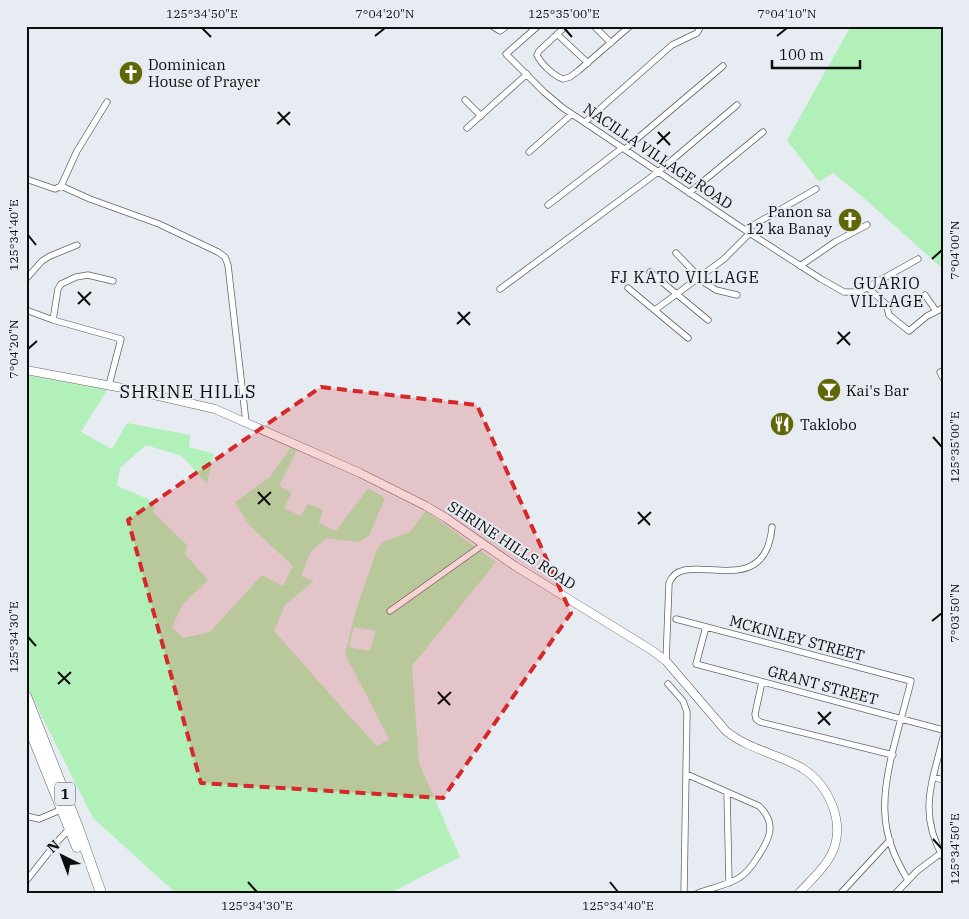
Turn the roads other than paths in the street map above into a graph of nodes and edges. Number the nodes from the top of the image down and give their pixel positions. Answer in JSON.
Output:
{"nodes":[{"id":1,"x":492,"y":26,"type":"edge"},
{"id":2,"x":507,"y":26,"type":"edge"},
{"id":3,"x":538,"y":26,"type":"edge"},
{"id":4,"x":566,"y":26,"type":"edge"},
{"id":5,"x":594,"y":26,"type":"edge"},
{"id":6,"x":630,"y":26,"type":"edge"},
{"id":7,"x":701,"y":26,"type":"edge"},
{"id":8,"x":557,"y":34,"type":"junction"},
{"id":9,"x":611,"y":43,"type":"junction"},
{"id":10,"x":588,"y":63,"type":"junction"},
{"id":11,"x":722,"y":66,"type":"dead end"},
{"id":12,"x":527,"y":74,"type":"junction"},
{"id":13,"x":465,"y":100,"type":"dead end"},
{"id":14,"x":107,"y":102,"type":"dead end"},
{"id":15,"x":738,"y":105,"type":"dead end"},
{"id":16,"x":572,"y":114,"type":"junction"},
{"id":17,"x":481,"y":116,"type":"junction"},
{"id":18,"x":585,"y":122,"type":"junction"},
{"id":19,"x":467,"y":128,"type":"dead end"},
{"id":20,"x":763,"y":132,"type":"dead end"},
{"id":21,"x":624,"y":148,"type":"junction"},
{"id":22,"x":529,"y":152,"type":"dead end"},
{"id":23,"x":658,"y":172,"type":"junction"},
{"id":24,"x":26,"y":179,"type":"edge"},
{"id":25,"x":61,"y":186,"type":"junction"},
{"id":26,"x":816,"y":189,"type":"dead end"},
{"id":27,"x":689,"y":193,"type":"junction"},
{"id":28,"x":548,"y":205,"type":"dead end"},
{"id":29,"x":866,"y":225,"type":"dead end"},
{"id":30,"x":747,"y":232,"type":"junction"},
{"id":31,"x":77,"y":245,"type":"dead end"},
{"id":32,"x":676,"y":253,"type":"dead end"},
{"id":33,"x":918,"y":259,"type":"dead end"},
{"id":34,"x":800,"y":266,"type":"junction"},
{"id":35,"x":650,"y":272,"type":"dead end"},
{"id":36,"x":699,"y":278,"type":"junction"},
{"id":37,"x":26,"y":279,"type":"edge"},
{"id":38,"x":113,"y":281,"type":"dead end"},
{"id":39,"x":628,"y":288,"type":"dead end"},
{"id":40,"x":868,"y":288,"type":"junction"},
{"id":41,"x":500,"y":289,"type":"dead end"},
{"id":42,"x":677,"y":295,"type":"junction"},
{"id":43,"x":737,"y":295,"type":"dead end"},
{"id":44,"x":925,"y":295,"type":"dead end"},
{"id":45,"x":26,"y":310,"type":"edge"},
{"id":46,"x":655,"y":310,"type":"junction"},
{"id":47,"x":940,"y":311,"type":"edge"},
{"id":48,"x":53,"y":320,"type":"junction"},
{"id":49,"x":708,"y":320,"type":"dead end"},
{"id":50,"x":688,"y":338,"type":"dead end"},
{"id":51,"x":26,"y":370,"type":"edge"},
{"id":52,"x":943,"y":371,"type":"edge"},
{"id":53,"x":943,"y":378,"type":"edge"},
{"id":54,"x":109,"y":385,"type":"junction"},
{"id":55,"x":246,"y":422,"type":"junction"},
{"id":56,"x":772,"y":527,"type":"dead end"},
{"id":57,"x":484,"y":544,"type":"junction"},
{"id":58,"x":390,"y":611,"type":"dead end"},
{"id":59,"x":676,"y":619,"type":"dead end"},
{"id":60,"x":706,"y":627,"type":"junction"},
{"id":61,"x":666,"y":661,"type":"junction"},
{"id":62,"x":762,"y":682,"type":"junction"},
{"id":63,"x":668,"y":684,"type":"dead end"},
{"id":64,"x":26,"y":696,"type":"edge"},
{"id":65,"x":902,"y":718,"type":"junction"},
{"id":66,"x":26,"y":720,"type":"edge"},
{"id":67,"x":943,"y":730,"type":"edge"},
{"id":68,"x":943,"y":738,"type":"edge"},
{"id":69,"x":892,"y":756,"type":"junction"},
{"id":70,"x":686,"y":774,"type":"junction"},
{"id":71,"x":933,"y":777,"type":"junction"},
{"id":72,"x":943,"y":780,"type":"edge"},
{"id":73,"x":727,"y":792,"type":"junction"},
{"id":74,"x":66,"y":808,"type":"junction"},
{"id":75,"x":26,"y":816,"type":"edge"},
{"id":76,"x":73,"y":826,"type":"junction"},
{"id":77,"x":890,"y":840,"type":"junction"},
{"id":78,"x":942,"y":855,"type":"edge"},
{"id":79,"x":908,"y":880,"type":"junction"},
{"id":80,"x":26,"y":881,"type":"edge"},
{"id":81,"x":728,"y":883,"type":"junction"},
{"id":82,"x":95,"y":893,"type":"edge"},
{"id":83,"x":101,"y":893,"type":"edge"},
{"id":84,"x":684,"y":893,"type":"edge"},
{"id":85,"x":698,"y":893,"type":"edge"},
{"id":86,"x":799,"y":893,"type":"edge"},
{"id":87,"x":841,"y":893,"type":"edge"},
{"id":88,"x":896,"y":893,"type":"edge"}],
"edges":[{"from":1,"to":2,"type":"street"},
{"from":3,"to":12,"type":"street","name":"NACILLA VILLAGE ROAD"},
{"from":4,"to":8,"type":"street"},
{"from":5,"to":9,"type":"street"},
{"from":6,"to":9,"type":"street"},
{"from":7,"to":18,"type":"street"},
{"from":8,"to":10,"type":"street"},
{"from":8,"to":10,"type":"street"},
{"from":9,"to":10,"type":"street"},
{"from":11,"to":21,"type":"street"},
{"from":12,"to":16,"type":"street","name":"NACILLA VILLAGE ROAD"},
{"from":12,"to":17,"type":"street"},
{"from":13,"to":17,"type":"street"},
{"from":14,"to":25,"type":"street"},
{"from":15,"to":23,"type":"street"},
{"from":16,"to":18,"type":"street","name":"NACILLA VILLAGE ROAD"},
{"from":16,"to":22,"type":"street"},
{"from":17,"to":19,"type":"street"},
{"from":18,"to":21,"type":"street","name":"NACILLA VILLAGE ROAD"},
{"from":20,"to":27,"type":"street"},
{"from":21,"to":23,"type":"street","name":"NACILLA VILLAGE ROAD"},
{"from":21,"to":28,"type":"street"},
{"from":23,"to":27,"type":"street","name":"NACILLA VILLAGE ROAD"},
{"from":23,"to":41,"type":"street"},
{"from":24,"to":25,"type":"street"},
{"from":25,"to":55,"type":"street"},
{"from":26,"to":30,"type":"street"},
{"from":27,"to":30,"type":"street","name":"NACILLA VILLAGE ROAD"},
{"from":29,"to":34,"type":"street"},
{"from":30,"to":34,"type":"street","name":"NACILLA VILLAGE ROAD"},
{"from":30,"to":36,"type":"street"},
{"from":31,"to":37,"type":"street"},
{"from":32,"to":36,"type":"street"},
{"from":33,"to":40,"type":"street"},
{"from":34,"to":40,"type":"street","name":"NACILLA VILLAGE ROAD"},
{"from":35,"to":42,"type":"street"},
{"from":36,"to":42,"type":"street"},
{"from":36,"to":43,"type":"street"},
{"from":38,"to":48,"type":"street"},
{"from":39,"to":46,"type":"street"},
{"from":40,"to":47,"type":"street"},
{"from":42,"to":46,"type":"street"},
{"from":42,"to":49,"type":"street"},
{"from":44,"to":47,"type":"street"},
{"from":45,"to":48,"type":"street"},
{"from":46,"to":50,"type":"street"},
{"from":48,"to":54,"type":"street"},
{"from":51,"to":54,"type":"street","name":"SHRINE HILLS ROAD"},
{"from":52,"to":53,"type":"street"},
{"from":54,"to":55,"type":"street","name":"SHRINE HILLS ROAD"},
{"from":55,"to":57,"type":"street","name":"SHRINE HILLS ROAD"},
{"from":56,"to":61,"type":"street"},
{"from":57,"to":58,"type":"street"},
{"from":57,"to":61,"type":"street","name":"SHRINE HILLS ROAD"},
{"from":59,"to":60,"type":"street","name":"MCKINLEY STREET"},
{"from":60,"to":62,"type":"street","name":"GRANT STREET"},
{"from":60,"to":65,"type":"street","name":"MCKINLEY STREET"},
{"from":61,"to":86,"type":"street","name":"SHRINE HILLS ROAD"},
{"from":62,"to":65,"type":"street","name":"GRANT STREET"},
{"from":62,"to":69,"type":"street"},
{"from":63,"to":70,"type":"street"},
{"from":64,"to":74,"type":"highway","number":"1"},
{"from":65,"to":67,"type":"street","name":"GRANT STREET"},
{"from":65,"to":69,"type":"street"},
{"from":66,"to":74,"type":"highway","number":"1"},
{"from":68,"to":71,"type":"street"},
{"from":69,"to":77,"type":"street"},
{"from":70,"to":73,"type":"street"},
{"from":70,"to":84,"type":"street"},
{"from":71,"to":72,"type":"street"},
{"from":71,"to":78,"type":"street"},
{"from":73,"to":81,"type":"street"},
{"from":73,"to":81,"type":"street"},
{"from":74,"to":75,"type":"street"},
{"from":74,"to":76,"type":"highway","number":"1"},
{"from":76,"to":80,"type":"street"},
{"from":76,"to":82,"type":"highway","number":"1"},
{"from":76,"to":83,"type":"highway","number":"1"},
{"from":77,"to":79,"type":"street"},
{"from":77,"to":87,"type":"street"},
{"from":78,"to":79,"type":"street"},
{"from":79,"to":88,"type":"street"},
{"from":81,"to":85,"type":"street"}]}
